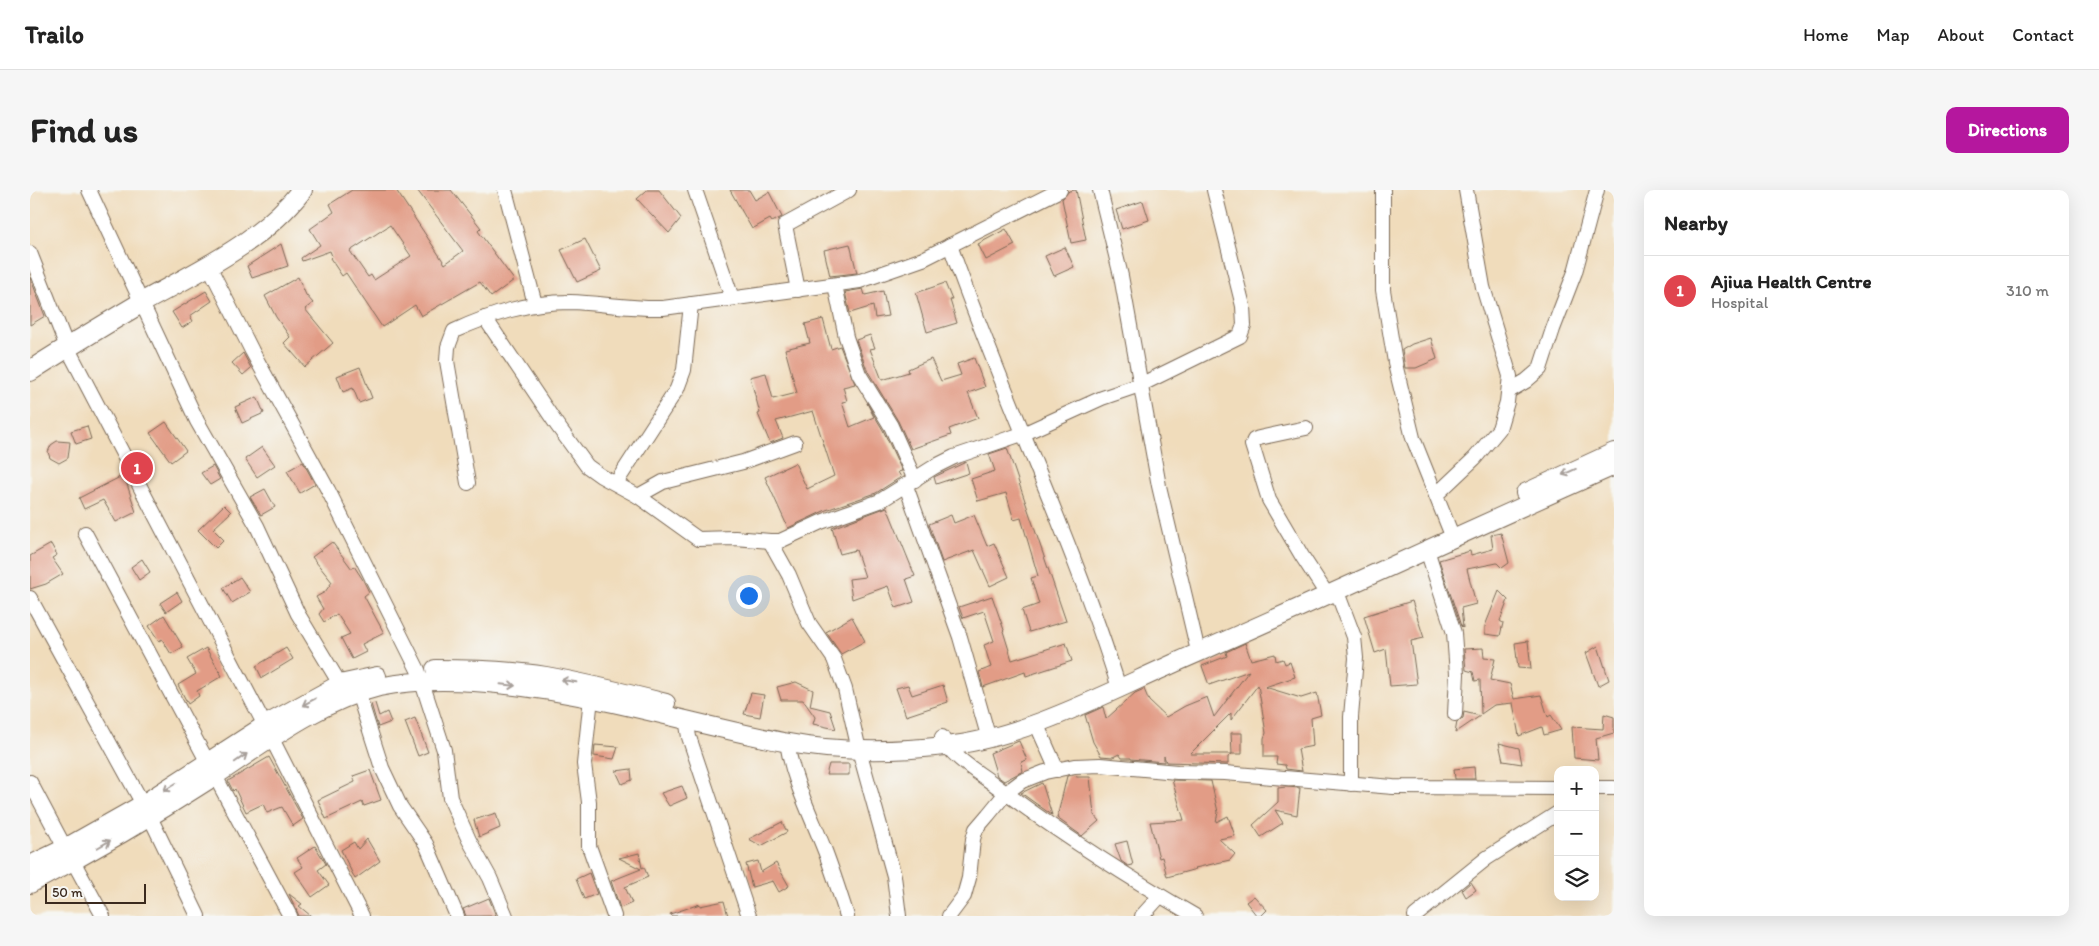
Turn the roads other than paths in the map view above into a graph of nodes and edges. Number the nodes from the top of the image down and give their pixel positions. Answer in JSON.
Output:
{"nodes":[{"id":1,"x":89,"y":190,"type":"edge"},
{"id":2,"x":302,"y":190,"type":"edge"},
{"id":3,"x":505,"y":190,"type":"edge"},
{"id":4,"x":695,"y":190,"type":"edge"},
{"id":5,"x":849,"y":190,"type":"edge"},
{"id":6,"x":1060,"y":190,"type":"edge"},
{"id":7,"x":1100,"y":190,"type":"edge"},
{"id":8,"x":1214,"y":190,"type":"edge"},
{"id":9,"x":1383,"y":190,"type":"edge"},
{"id":10,"x":1466,"y":190,"type":"edge"},
{"id":11,"x":1597,"y":190,"type":"edge"},
{"id":12,"x":950,"y":245,"type":"junction"},
{"id":13,"x":30,"y":253,"type":"edge"},
{"id":14,"x":209,"y":266,"type":"junction"},
{"id":15,"x":835,"y":285,"type":"junction"},
{"id":16,"x":798,"y":290,"type":"junction"},
{"id":17,"x":732,"y":298,"type":"junction"},
{"id":18,"x":141,"y":304,"type":"junction"},
{"id":19,"x":535,"y":304,"type":"junction"},
{"id":20,"x":691,"y":304,"type":"junction"},
{"id":21,"x":485,"y":318,"type":"junction"},
{"id":22,"x":68,"y":347,"type":"junction"},
{"id":23,"x":30,"y":370,"type":"edge"},
{"id":24,"x":1140,"y":385,"type":"junction"},
{"id":25,"x":1509,"y":391,"type":"junction"},
{"id":26,"x":1306,"y":428,"type":"dead end"},
{"id":27,"x":1025,"y":433,"type":"junction"},
{"id":28,"x":795,"y":443,"type":"dead end"},
{"id":29,"x":1614,"y":452,"type":"edge"},
{"id":30,"x":1614,"y":466,"type":"edge"},
{"id":31,"x":468,"y":482,"type":"dead end"},
{"id":32,"x":616,"y":483,"type":"junction"},
{"id":33,"x":910,"y":483,"type":"junction"},
{"id":34,"x":1436,"y":495,"type":"junction"},
{"id":35,"x":638,"y":496,"type":"junction"},
{"id":36,"x":85,"y":533,"type":"dead end"},
{"id":37,"x":1452,"y":533,"type":"junction"},
{"id":38,"x":770,"y":541,"type":"junction"},
{"id":39,"x":1427,"y":550,"type":"junction"},
{"id":40,"x":1329,"y":591,"type":"junction"},
{"id":41,"x":30,"y":598,"type":"edge"},
{"id":42,"x":1198,"y":648,"type":"junction"},
{"id":43,"x":419,"y":676,"type":"junction"},
{"id":44,"x":340,"y":684,"type":"junction"},
{"id":45,"x":1117,"y":684,"type":"junction"},
{"id":46,"x":591,"y":691,"type":"junction"},
{"id":47,"x":358,"y":693,"type":"junction"},
{"id":48,"x":1455,"y":714,"type":"dead end"},
{"id":49,"x":686,"y":720,"type":"junction"},
{"id":50,"x":1036,"y":723,"type":"junction"},
{"id":51,"x":268,"y":731,"type":"junction"},
{"id":52,"x":988,"y":734,"type":"junction"},
{"id":53,"x":944,"y":742,"type":"junction"},
{"id":54,"x":787,"y":743,"type":"junction"},
{"id":55,"x":858,"y":745,"type":"junction"},
{"id":56,"x":211,"y":770,"type":"junction"},
{"id":57,"x":1057,"y":770,"type":"junction"},
{"id":58,"x":30,"y":782,"type":"edge"},
{"id":59,"x":1351,"y":784,"type":"junction"},
{"id":60,"x":1554,"y":788,"type":"edge"},
{"id":61,"x":1006,"y":793,"type":"junction"},
{"id":62,"x":146,"y":810,"type":"junction"},
{"id":63,"x":1554,"y":816,"type":"edge"},
{"id":64,"x":69,"y":854,"type":"junction"},
{"id":65,"x":30,"y":865,"type":"edge"},
{"id":66,"x":30,"y":884,"type":"edge"},
{"id":67,"x":1160,"y":896,"type":"junction"},
{"id":68,"x":103,"y":916,"type":"edge"},
{"id":69,"x":198,"y":916,"type":"edge"},
{"id":70,"x":290,"y":916,"type":"edge"},
{"id":71,"x":362,"y":916,"type":"edge"},
{"id":72,"x":457,"y":916,"type":"edge"},
{"id":73,"x":506,"y":916,"type":"edge"},
{"id":74,"x":614,"y":916,"type":"edge"},
{"id":75,"x":749,"y":916,"type":"edge"},
{"id":76,"x":847,"y":916,"type":"edge"},
{"id":77,"x":899,"y":916,"type":"edge"},
{"id":78,"x":950,"y":916,"type":"edge"},
{"id":79,"x":1142,"y":916,"type":"edge"},
{"id":80,"x":1195,"y":916,"type":"edge"},
{"id":81,"x":1415,"y":916,"type":"edge"}],
"edges":[{"from":1,"to":18,"type":"street"},
{"from":2,"to":14,"type":"main road"},
{"from":3,"to":19,"type":"street"},
{"from":4,"to":17,"type":"street"},
{"from":5,"to":16,"type":"street"},
{"from":6,"to":12,"type":"street"},
{"from":7,"to":24,"type":"street"},
{"from":8,"to":24,"type":"street"},
{"from":9,"to":34,"type":"street"},
{"from":10,"to":25,"type":"street"},
{"from":11,"to":25,"type":"street"},
{"from":12,"to":15,"type":"street"},
{"from":12,"to":27,"type":"street"},
{"from":13,"to":22,"type":"street"},
{"from":14,"to":18,"type":"main road"},
{"from":14,"to":43,"type":"street"},
{"from":15,"to":16,"type":"street"},
{"from":15,"to":33,"type":"street"},
{"from":16,"to":17,"type":"street"},
{"from":17,"to":20,"type":"street"},
{"from":18,"to":22,"type":"main road"},
{"from":18,"to":44,"type":"street"},
{"from":19,"to":20,"type":"street"},
{"from":19,"to":21,"type":"street"},
{"from":20,"to":32,"type":"street"},
{"from":21,"to":31,"type":"street"},
{"from":21,"to":32,"type":"street"},
{"from":22,"to":23,"type":"main road"},
{"from":22,"to":51,"type":"street"},
{"from":24,"to":27,"type":"street"},
{"from":24,"to":42,"type":"street"},
{"from":25,"to":34,"type":"street"},
{"from":26,"to":40,"type":"street"},
{"from":27,"to":33,"type":"street"},
{"from":27,"to":45,"type":"street"},
{"from":28,"to":35,"type":"street"},
{"from":29,"to":37,"type":"street","one_way":true},
{"from":30,"to":37,"type":"street"},
{"from":32,"to":35,"type":"street"},
{"from":33,"to":38,"type":"street"},
{"from":33,"to":52,"type":"street"},
{"from":34,"to":37,"type":"street"},
{"from":35,"to":38,"type":"street"},
{"from":36,"to":56,"type":"street"},
{"from":37,"to":39,"type":"street"},
{"from":37,"to":40,"type":"street"},
{"from":38,"to":55,"type":"street"},
{"from":39,"to":40,"type":"street"},
{"from":39,"to":48,"type":"street"},
{"from":40,"to":42,"type":"street"},
{"from":40,"to":59,"type":"street"},
{"from":41,"to":62,"type":"street"},
{"from":42,"to":45,"type":"street"},
{"from":43,"to":44,"type":"street"},
{"from":43,"to":46,"type":"street"},
{"from":43,"to":47,"type":"street"},
{"from":43,"to":73,"type":"street"},
{"from":44,"to":51,"type":"street","one_way":true},
{"from":45,"to":50,"type":"street"},
{"from":45,"to":52,"type":"street"},
{"from":46,"to":49,"type":"street"},
{"from":46,"to":55,"type":"street"},
{"from":46,"to":74,"type":"street"},
{"from":47,"to":51,"type":"street"},
{"from":47,"to":72,"type":"street"},
{"from":49,"to":54,"type":"street"},
{"from":49,"to":75,"type":"street"},
{"from":50,"to":52,"type":"street"},
{"from":50,"to":57,"type":"street"},
{"from":51,"to":56,"type":"street"},
{"from":51,"to":71,"type":"street"},
{"from":52,"to":53,"type":"street"},
{"from":53,"to":55,"type":"street"},
{"from":53,"to":61,"type":"street"},
{"from":54,"to":55,"type":"street"},
{"from":54,"to":76,"type":"street"},
{"from":55,"to":77,"type":"street"},
{"from":56,"to":62,"type":"street"},
{"from":56,"to":70,"type":"street"},
{"from":57,"to":59,"type":"street"},
{"from":57,"to":61,"type":"street"},
{"from":58,"to":64,"type":"street"},
{"from":59,"to":60,"type":"street"},
{"from":61,"to":67,"type":"street"},
{"from":61,"to":78,"type":"street"},
{"from":62,"to":64,"type":"street"},
{"from":62,"to":69,"type":"street"},
{"from":63,"to":81,"type":"street"},
{"from":64,"to":65,"type":"street"},
{"from":64,"to":66,"type":"street"},
{"from":64,"to":68,"type":"street"},
{"from":67,"to":79,"type":"street"},
{"from":67,"to":80,"type":"street"}]}
